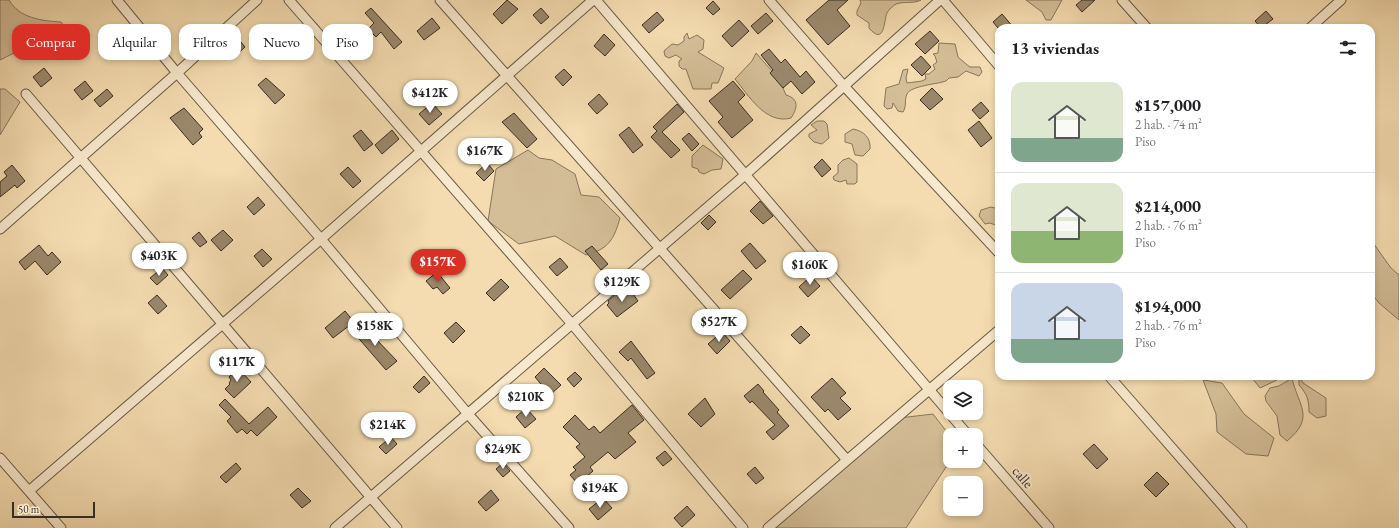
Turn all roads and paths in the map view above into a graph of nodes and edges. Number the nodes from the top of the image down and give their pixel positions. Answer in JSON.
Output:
{"nodes":[{"id":1,"x":117,"y":0,"type":"edge"},
{"id":2,"x":257,"y":0,"type":"edge"},
{"id":3,"x":289,"y":0,"type":"edge"},
{"id":4,"x":440,"y":0,"type":"edge"},
{"id":5,"x":594,"y":0,"type":"edge"},
{"id":6,"x":769,"y":0,"type":"edge"},
{"id":7,"x":941,"y":0,"type":"edge"},
{"id":8,"x":1341,"y":0,"type":"edge"},
{"id":9,"x":1128,"y":2,"type":"edge"},
{"id":10,"x":1144,"y":24,"type":"edge"},
{"id":11,"x":1314,"y":24,"type":"edge"},
{"id":12,"x":995,"y":61,"type":"edge"},
{"id":13,"x":177,"y":73,"type":"junction"},
{"id":14,"x":507,"y":76,"type":"junction"},
{"id":15,"x":844,"y":86,"type":"junction"},
{"id":16,"x":26,"y":94,"type":"dead end"},
{"id":17,"x":421,"y":151,"type":"junction"},
{"id":18,"x":80,"y":158,"type":"junction"},
{"id":19,"x":745,"y":175,"type":"junction"},
{"id":20,"x":0,"y":228,"type":"edge"},
{"id":21,"x":321,"y":240,"type":"junction"},
{"id":22,"x":661,"y":248,"type":"junction"},
{"id":23,"x":995,"y":249,"type":"edge"},
{"id":24,"x":223,"y":324,"type":"junction"},
{"id":25,"x":572,"y":324,"type":"junction"},
{"id":26,"x":995,"y":333,"type":"edge"},
{"id":27,"x":1112,"y":380,"type":"edge"},
{"id":28,"x":929,"y":390,"type":"junction"},
{"id":29,"x":468,"y":414,"type":"junction"},
{"id":30,"x":962,"y":428,"type":"edge"},
{"id":31,"x":983,"y":452,"type":"edge"},
{"id":32,"x":0,"y":458,"type":"edge"},
{"id":33,"x":847,"y":460,"type":"junction"},
{"id":34,"x":29,"y":491,"type":"junction"},
{"id":35,"x":371,"y":498,"type":"junction"},
{"id":36,"x":61,"y":528,"type":"edge"},
{"id":37,"x":335,"y":528,"type":"edge"},
{"id":38,"x":397,"y":528,"type":"edge"},
{"id":39,"x":569,"y":528,"type":"edge"},
{"id":40,"x":743,"y":528,"type":"edge"},
{"id":41,"x":768,"y":528,"type":"edge"},
{"id":42,"x":1049,"y":528,"type":"edge"},
{"id":43,"x":1242,"y":528,"type":"edge"}],
"edges":[{"from":1,"to":13,"type":"street"},
{"from":2,"to":13,"type":"street"},
{"from":3,"to":17,"type":"street"},
{"from":4,"to":14,"type":"street"},
{"from":5,"to":14,"type":"street"},
{"from":5,"to":19,"type":"street"},
{"from":6,"to":15,"type":"street"},
{"from":7,"to":12,"type":"street"},
{"from":7,"to":15,"type":"street"},
{"from":8,"to":11,"type":"street"},
{"from":9,"to":10,"type":"street"},
{"from":13,"to":18,"type":"street"},
{"from":13,"to":21,"type":"street"},
{"from":14,"to":17,"type":"street"},
{"from":14,"to":22,"type":"street"},
{"from":15,"to":19,"type":"street"},
{"from":15,"to":23,"type":"street"},
{"from":16,"to":18,"type":"street"},
{"from":17,"to":21,"type":"street"},
{"from":17,"to":25,"type":"street"},
{"from":18,"to":20,"type":"street"},
{"from":18,"to":24,"type":"street"},
{"from":19,"to":22,"type":"street"},
{"from":19,"to":28,"type":"street"},
{"from":21,"to":24,"type":"street"},
{"from":21,"to":29,"type":"street"},
{"from":22,"to":25,"type":"street"},
{"from":22,"to":33,"type":"street"},
{"from":24,"to":34,"type":"street"},
{"from":24,"to":35,"type":"street"},
{"from":25,"to":29,"type":"street"},
{"from":25,"to":40,"type":"street"},
{"from":26,"to":28,"type":"street"},
{"from":27,"to":43,"type":"street"},
{"from":28,"to":30,"type":"street"},
{"from":28,"to":33,"type":"street"},
{"from":29,"to":35,"type":"street"},
{"from":29,"to":39,"type":"street"},
{"from":31,"to":42,"type":"street","name":"calle"},
{"from":32,"to":34,"type":"street"},
{"from":33,"to":41,"type":"street"},
{"from":34,"to":36,"type":"street"},
{"from":35,"to":37,"type":"street"},
{"from":35,"to":38,"type":"street"}]}
